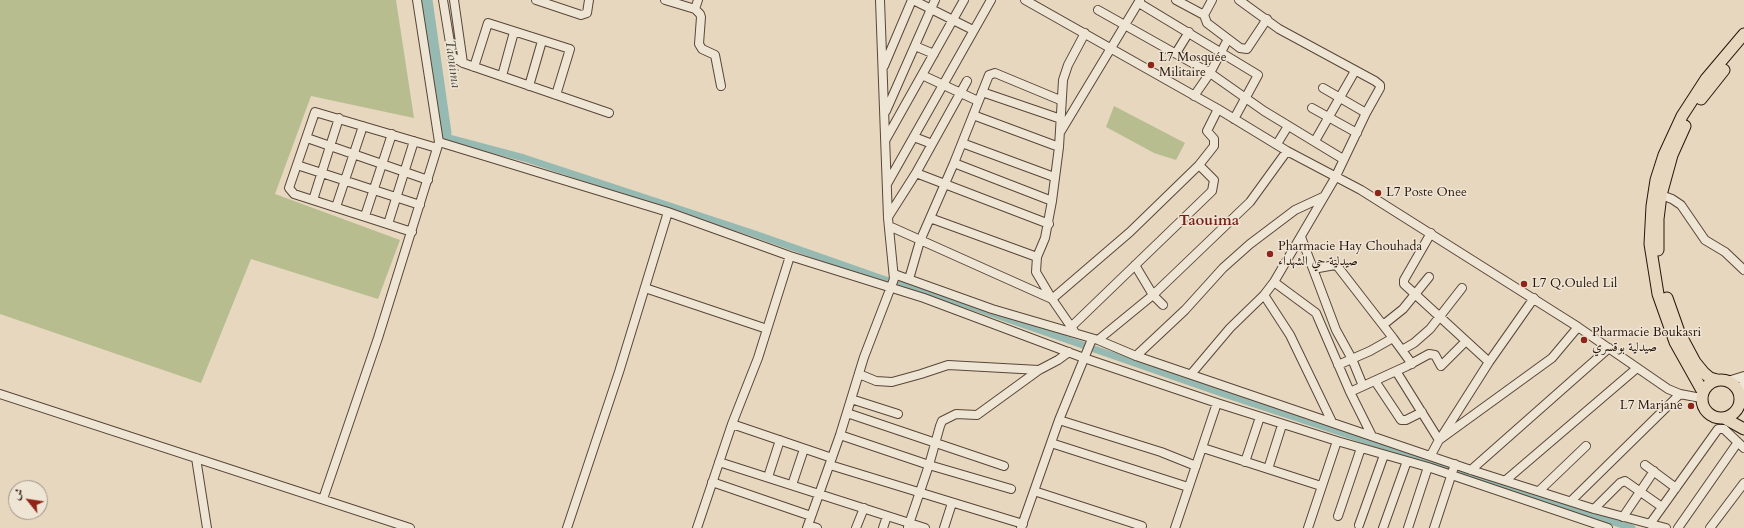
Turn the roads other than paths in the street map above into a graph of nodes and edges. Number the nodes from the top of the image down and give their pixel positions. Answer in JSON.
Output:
{"nodes":[{"id":1,"x":417,"y":0,"type":"edge"},
{"id":2,"x":443,"y":0,"type":"edge"},
{"id":3,"x":454,"y":0,"type":"edge"},
{"id":4,"x":536,"y":0,"type":"edge"},
{"id":5,"x":589,"y":0,"type":"edge"},
{"id":6,"x":667,"y":0,"type":"edge"},
{"id":7,"x":698,"y":0,"type":"edge"},
{"id":8,"x":880,"y":0,"type":"edge"},
{"id":9,"x":912,"y":0,"type":"edge"},
{"id":10,"x":935,"y":0,"type":"edge"},
{"id":11,"x":964,"y":0,"type":"edge"},
{"id":12,"x":991,"y":0,"type":"edge"},
{"id":13,"x":1025,"y":0,"type":"edge"},
{"id":14,"x":1176,"y":0,"type":"edge"},
{"id":15,"x":1212,"y":0,"type":"edge"},
{"id":16,"x":1239,"y":0,"type":"edge"},
{"id":17,"x":1139,"y":1,"type":"edge"},
{"id":18,"x":932,"y":8,"type":"junction"},
{"id":19,"x":695,"y":9,"type":"junction"},
{"id":20,"x":1098,"y":10,"type":"dead end"},
{"id":21,"x":1204,"y":15,"type":"junction"},
{"id":22,"x":953,"y":19,"type":"junction"},
{"id":23,"x":1267,"y":19,"type":"junction"},
{"id":24,"x":1124,"y":26,"type":"junction"},
{"id":25,"x":973,"y":30,"type":"junction"},
{"id":26,"x":514,"y":32,"type":"junction"},
{"id":27,"x":1189,"y":32,"type":"junction"},
{"id":28,"x":1085,"y":33,"type":"junction"},
{"id":29,"x":1744,"y":34,"type":"edge"},
{"id":30,"x":1228,"y":39,"type":"junction"},
{"id":31,"x":542,"y":41,"type":"junction"},
{"id":32,"x":1744,"y":44,"type":"edge"},
{"id":33,"x":915,"y":46,"type":"junction"},
{"id":34,"x":1111,"y":49,"type":"junction"},
{"id":35,"x":1221,"y":51,"type":"junction"},
{"id":36,"x":1176,"y":53,"type":"junction"},
{"id":37,"x":934,"y":54,"type":"junction"},
{"id":38,"x":463,"y":63,"type":"junction"},
{"id":39,"x":474,"y":67,"type":"junction"},
{"id":40,"x":883,"y":69,"type":"junction"},
{"id":41,"x":1355,"y":71,"type":"junction"},
{"id":42,"x":1210,"y":73,"type":"junction"},
{"id":43,"x":922,"y":75,"type":"junction"},
{"id":44,"x":502,"y":76,"type":"junction"},
{"id":45,"x":967,"y":81,"type":"dead end"},
{"id":46,"x":944,"y":85,"type":"junction"},
{"id":47,"x":529,"y":86,"type":"junction"},
{"id":48,"x":721,"y":86,"type":"dead end"},
{"id":49,"x":1323,"y":88,"type":"dead end"},
{"id":50,"x":982,"y":92,"type":"junction"},
{"id":51,"x":961,"y":93,"type":"junction"},
{"id":52,"x":556,"y":95,"type":"junction"},
{"id":53,"x":1194,"y":96,"type":"junction"},
{"id":54,"x":1246,"y":98,"type":"junction"},
{"id":55,"x":1339,"y":99,"type":"junction"},
{"id":56,"x":1060,"y":100,"type":"junction"},
{"id":57,"x":978,"y":101,"type":"junction"},
{"id":58,"x":1312,"y":108,"type":"dead end"},
{"id":59,"x":1218,"y":109,"type":"junction"},
{"id":60,"x":609,"y":113,"type":"dead end"},
{"id":61,"x":884,"y":114,"type":"junction"},
{"id":62,"x":1366,"y":114,"type":"junction"},
{"id":63,"x":973,"y":115,"type":"junction"},
{"id":64,"x":1328,"y":117,"type":"junction"},
{"id":65,"x":339,"y":118,"type":"junction"},
{"id":66,"x":1061,"y":119,"type":"junction"},
{"id":67,"x":1234,"y":119,"type":"junction"},
{"id":68,"x":363,"y":126,"type":"junction"},
{"id":69,"x":1288,"y":126,"type":"junction"},
{"id":70,"x":1356,"y":133,"type":"junction"},
{"id":71,"x":392,"y":134,"type":"junction"},
{"id":72,"x":1060,"y":134,"type":"junction"},
{"id":73,"x":914,"y":137,"type":"junction"},
{"id":74,"x":307,"y":138,"type":"junction"},
{"id":75,"x":885,"y":139,"type":"junction"},
{"id":76,"x":414,"y":141,"type":"junction"},
{"id":77,"x":1314,"y":141,"type":"junction"},
{"id":78,"x":962,"y":143,"type":"junction"},
{"id":79,"x":932,"y":144,"type":"junction"},
{"id":80,"x":1277,"y":144,"type":"junction"},
{"id":81,"x":438,"y":145,"type":"junction"},
{"id":82,"x":331,"y":146,"type":"junction"},
{"id":83,"x":1059,"y":147,"type":"junction"},
{"id":84,"x":1287,"y":152,"type":"junction"},
{"id":85,"x":354,"y":154,"type":"junction"},
{"id":86,"x":1343,"y":159,"type":"junction"},
{"id":87,"x":954,"y":163,"type":"junction"},
{"id":88,"x":297,"y":165,"type":"junction"},
{"id":89,"x":381,"y":165,"type":"junction"},
{"id":90,"x":1199,"y":166,"type":"junction"},
{"id":91,"x":403,"y":172,"type":"junction"},
{"id":92,"x":322,"y":173,"type":"junction"},
{"id":93,"x":916,"y":173,"type":"junction"},
{"id":94,"x":1054,"y":177,"type":"junction"},
{"id":95,"x":1335,"y":178,"type":"junction"},
{"id":96,"x":346,"y":180,"type":"junction"},
{"id":97,"x":428,"y":180,"type":"junction"},
{"id":98,"x":945,"y":184,"type":"junction"},
{"id":99,"x":886,"y":185,"type":"junction"},
{"id":100,"x":373,"y":189,"type":"junction"},
{"id":101,"x":1661,"y":195,"type":"junction"},
{"id":102,"x":396,"y":197,"type":"junction"},
{"id":103,"x":1323,"y":197,"type":"junction"},
{"id":104,"x":313,"y":200,"type":"junction"},
{"id":105,"x":1052,"y":201,"type":"junction"},
{"id":106,"x":420,"y":204,"type":"junction"},
{"id":107,"x":336,"y":207,"type":"junction"},
{"id":108,"x":668,"y":212,"type":"junction"},
{"id":109,"x":365,"y":216,"type":"junction"},
{"id":110,"x":930,"y":218,"type":"junction"},
{"id":111,"x":888,"y":222,"type":"junction"},
{"id":112,"x":388,"y":224,"type":"junction"},
{"id":113,"x":1049,"y":224,"type":"junction"},
{"id":114,"x":412,"y":232,"type":"junction"},
{"id":115,"x":1430,"y":233,"type":"junction"},
{"id":116,"x":1302,"y":237,"type":"junction"},
{"id":117,"x":920,"y":241,"type":"junction"},
{"id":118,"x":790,"y":256,"type":"junction"},
{"id":119,"x":1036,"y":257,"type":"junction"},
{"id":120,"x":1135,"y":265,"type":"junction"},
{"id":121,"x":1313,"y":269,"type":"junction"},
{"id":122,"x":1744,"y":270,"type":"edge"},
{"id":123,"x":894,"y":276,"type":"junction"},
{"id":124,"x":1429,"y":277,"type":"dead end"},
{"id":125,"x":909,"y":279,"type":"junction"},
{"id":126,"x":1274,"y":282,"type":"junction"},
{"id":127,"x":645,"y":288,"type":"junction"},
{"id":128,"x":890,"y":288,"type":"junction"},
{"id":129,"x":1462,"y":288,"type":"dead end"},
{"id":130,"x":1153,"y":295,"type":"junction"},
{"id":131,"x":1264,"y":295,"type":"junction"},
{"id":132,"x":1415,"y":295,"type":"junction"},
{"id":133,"x":1534,"y":298,"type":"junction"},
{"id":134,"x":1052,"y":299,"type":"junction"},
{"id":135,"x":1163,"y":305,"type":"dead end"},
{"id":136,"x":1441,"y":317,"type":"junction"},
{"id":137,"x":1383,"y":325,"type":"junction"},
{"id":138,"x":1578,"y":326,"type":"junction"},
{"id":139,"x":767,"y":329,"type":"junction"},
{"id":140,"x":1073,"y":330,"type":"junction"},
{"id":141,"x":1393,"y":338,"type":"junction"},
{"id":142,"x":1466,"y":340,"type":"junction"},
{"id":143,"x":1343,"y":345,"type":"junction"},
{"id":144,"x":1090,"y":346,"type":"junction"},
{"id":145,"x":1609,"y":348,"type":"junction"},
{"id":146,"x":1331,"y":349,"type":"junction"},
{"id":147,"x":1402,"y":350,"type":"junction"},
{"id":148,"x":1069,"y":352,"type":"junction"},
{"id":149,"x":1136,"y":356,"type":"junction"},
{"id":150,"x":1352,"y":359,"type":"junction"},
{"id":151,"x":1489,"y":362,"type":"junction"},
{"id":152,"x":1338,"y":364,"type":"junction"},
{"id":153,"x":1412,"y":364,"type":"junction"},
{"id":154,"x":1637,"y":368,"type":"junction"},
{"id":155,"x":1039,"y":370,"type":"junction"},
{"id":156,"x":1396,"y":371,"type":"junction"},
{"id":157,"x":1192,"y":373,"type":"junction"},
{"id":158,"x":859,"y":374,"type":"junction"},
{"id":159,"x":1744,"y":376,"type":"edge"},
{"id":160,"x":1723,"y":380,"type":"junction"},
{"id":161,"x":1375,"y":381,"type":"junction"},
{"id":162,"x":1744,"y":382,"type":"edge"},
{"id":163,"x":1363,"y":386,"type":"junction"},
{"id":164,"x":1350,"y":392,"type":"junction"},
{"id":165,"x":0,"y":394,"type":"edge"},
{"id":166,"x":1680,"y":394,"type":"junction"},
{"id":167,"x":1702,"y":395,"type":"junction"},
{"id":168,"x":1739,"y":398,"type":"junction"},
{"id":169,"x":851,"y":399,"type":"junction"},
{"id":170,"x":1217,"y":403,"type":"junction"},
{"id":171,"x":1422,"y":412,"type":"junction"},
{"id":172,"x":847,"y":413,"type":"junction"},
{"id":173,"x":898,"y":414,"type":"dead end"},
{"id":174,"x":1744,"y":415,"type":"edge"},
{"id":175,"x":1260,"y":417,"type":"junction"},
{"id":176,"x":1724,"y":418,"type":"junction"},
{"id":177,"x":1059,"y":420,"type":"junction"},
{"id":178,"x":1332,"y":422,"type":"junction"},
{"id":179,"x":732,"y":424,"type":"junction"},
{"id":180,"x":1282,"y":425,"type":"junction"},
{"id":181,"x":1744,"y":429,"type":"edge"},
{"id":182,"x":1371,"y":434,"type":"junction"},
{"id":183,"x":840,"y":435,"type":"junction"},
{"id":184,"x":780,"y":440,"type":"junction"},
{"id":185,"x":1439,"y":440,"type":"junction"},
{"id":186,"x":1337,"y":441,"type":"junction"},
{"id":187,"x":935,"y":442,"type":"junction"},
{"id":188,"x":1052,"y":443,"type":"junction"},
{"id":189,"x":1741,"y":445,"type":"edge"},
{"id":190,"x":1586,"y":446,"type":"dead end"},
{"id":191,"x":1203,"y":448,"type":"junction"},
{"id":192,"x":1361,"y":448,"type":"junction"},
{"id":193,"x":804,"y":449,"type":"junction"},
{"id":194,"x":1384,"y":455,"type":"junction"},
{"id":195,"x":1430,"y":455,"type":"junction"},
{"id":196,"x":196,"y":458,"type":"junction"},
{"id":197,"x":831,"y":461,"type":"junction"},
{"id":198,"x":1406,"y":461,"type":"junction"},
{"id":199,"x":719,"y":462,"type":"junction"},
{"id":200,"x":1245,"y":462,"type":"junction"},
{"id":201,"x":1455,"y":464,"type":"junction"},
{"id":202,"x":929,"y":465,"type":"junction"},
{"id":203,"x":1645,"y":465,"type":"dead end"},
{"id":204,"x":1004,"y":466,"type":"dead end"},
{"id":205,"x":1196,"y":466,"type":"junction"},
{"id":206,"x":1428,"y":467,"type":"junction"},
{"id":207,"x":1268,"y":469,"type":"junction"},
{"id":208,"x":1471,"y":470,"type":"junction"},
{"id":209,"x":1654,"y":471,"type":"junction"},
{"id":210,"x":1451,"y":475,"type":"junction"},
{"id":211,"x":768,"y":477,"type":"junction"},
{"id":212,"x":1506,"y":480,"type":"junction"},
{"id":213,"x":712,"y":482,"type":"junction"},
{"id":214,"x":1744,"y":483,"type":"edge"},
{"id":215,"x":792,"y":485,"type":"junction"},
{"id":216,"x":1321,"y":486,"type":"junction"},
{"id":217,"x":1188,"y":487,"type":"junction"},
{"id":218,"x":1676,"y":488,"type":"junction"},
{"id":219,"x":1011,"y":489,"type":"dead end"},
{"id":220,"x":1034,"y":491,"type":"junction"},
{"id":221,"x":1539,"y":491,"type":"junction"},
{"id":222,"x":1640,"y":491,"type":"junction"},
{"id":223,"x":819,"y":493,"type":"junction"},
{"id":224,"x":919,"y":493,"type":"junction"},
{"id":225,"x":323,"y":499,"type":"junction"},
{"id":226,"x":1571,"y":501,"type":"junction"},
{"id":227,"x":952,"y":503,"type":"junction"},
{"id":228,"x":1662,"y":507,"type":"junction"},
{"id":229,"x":864,"y":508,"type":"junction"},
{"id":230,"x":1594,"y":509,"type":"junction"},
{"id":231,"x":811,"y":516,"type":"junction"},
{"id":232,"x":887,"y":516,"type":"junction"},
{"id":233,"x":1338,"y":516,"type":"dead end"},
{"id":234,"x":1624,"y":517,"type":"junction"},
{"id":235,"x":1650,"y":524,"type":"junction"},
{"id":236,"x":1359,"y":525,"type":"dead end"},
{"id":237,"x":808,"y":526,"type":"edge"},
{"id":238,"x":909,"y":526,"type":"edge"},
{"id":239,"x":1022,"y":526,"type":"edge"},
{"id":240,"x":1142,"y":526,"type":"dead end"},
{"id":241,"x":207,"y":528,"type":"edge"},
{"id":242,"x":410,"y":528,"type":"edge"},
{"id":243,"x":567,"y":528,"type":"edge"},
{"id":244,"x":697,"y":528,"type":"edge"},
{"id":245,"x":817,"y":528,"type":"edge"},
{"id":246,"x":856,"y":528,"type":"edge"},
{"id":247,"x":883,"y":528,"type":"edge"},
{"id":248,"x":925,"y":528,"type":"edge"},
{"id":249,"x":944,"y":528,"type":"edge"},
{"id":250,"x":1175,"y":528,"type":"edge"},
{"id":251,"x":1308,"y":528,"type":"edge"},
{"id":252,"x":1383,"y":528,"type":"edge"},
{"id":253,"x":1408,"y":528,"type":"edge"},
{"id":254,"x":1434,"y":528,"type":"edge"},
{"id":255,"x":1608,"y":528,"type":"edge"},
{"id":256,"x":1666,"y":528,"type":"edge"},
{"id":257,"x":1678,"y":528,"type":"edge"},
{"id":258,"x":1710,"y":528,"type":"edge"}],
"edges":[{"from":1,"to":81,"type":"street"},
{"from":2,"to":38,"type":"street"},
{"from":3,"to":38,"type":"street"},
{"from":4,"to":5,"type":"street"},
{"from":6,"to":19,"type":"street"},
{"from":7,"to":19,"type":"street"},
{"from":8,"to":40,"type":"street"},
{"from":9,"to":18,"type":"street"},
{"from":9,"to":40,"type":"street"},
{"from":10,"to":18,"type":"street"},
{"from":11,"to":22,"type":"street"},
{"from":12,"to":25,"type":"street"},
{"from":13,"to":28,"type":"street"},
{"from":14,"to":21,"type":"street"},
{"from":15,"to":21,"type":"street"},
{"from":16,"to":23,"type":"street"},
{"from":17,"to":24,"type":"street"},
{"from":17,"to":27,"type":"street"},
{"from":18,"to":22,"type":"street"},
{"from":18,"to":33,"type":"street"},
{"from":19,"to":48,"type":"street"},
{"from":20,"to":24,"type":"street"},
{"from":21,"to":30,"type":"street"},
{"from":22,"to":25,"type":"street"},
{"from":22,"to":37,"type":"street"},
{"from":23,"to":30,"type":"street"},
{"from":23,"to":41,"type":"street"},
{"from":24,"to":34,"type":"street"},
{"from":24,"to":36,"type":"street"},
{"from":25,"to":46,"type":"street"},
{"from":26,"to":31,"type":"street"},
{"from":26,"to":39,"type":"street"},
{"from":26,"to":44,"type":"street"},
{"from":27,"to":35,"type":"street"},
{"from":27,"to":36,"type":"street"},
{"from":28,"to":34,"type":"street"},
{"from":28,"to":56,"type":"street"},
{"from":29,"to":167,"type":"highway"},
{"from":30,"to":35,"type":"street"},
{"from":31,"to":47,"type":"street"},
{"from":31,"to":52,"type":"street"},
{"from":32,"to":101,"type":"highway"},
{"from":33,"to":37,"type":"street"},
{"from":33,"to":61,"type":"street"},
{"from":34,"to":53,"type":"street"},
{"from":34,"to":72,"type":"street"},
{"from":35,"to":42,"type":"street"},
{"from":35,"to":54,"type":"street"},
{"from":36,"to":42,"type":"street"},
{"from":37,"to":43,"type":"street"},
{"from":38,"to":39,"type":"street"},
{"from":39,"to":44,"type":"street"},
{"from":40,"to":61,"type":"street"},
{"from":41,"to":55,"type":"street"},
{"from":41,"to":62,"type":"street"},
{"from":42,"to":53,"type":"street"},
{"from":42,"to":54,"type":"street"},
{"from":43,"to":46,"type":"street"},
{"from":43,"to":75,"type":"street"},
{"from":44,"to":47,"type":"street"},
{"from":45,"to":51,"type":"street"},
{"from":46,"to":51,"type":"street"},
{"from":46,"to":73,"type":"street"},
{"from":47,"to":52,"type":"street"},
{"from":49,"to":55,"type":"street"},
{"from":50,"to":56,"type":"street"},
{"from":50,"to":57,"type":"street"},
{"from":50,"to":66,"type":"street"},
{"from":51,"to":57,"type":"street"},
{"from":51,"to":79,"type":"street"},
{"from":52,"to":60,"type":"street"},
{"from":53,"to":59,"type":"street"},
{"from":54,"to":67,"type":"street"},
{"from":54,"to":69,"type":"street"},
{"from":55,"to":62,"type":"street"},
{"from":55,"to":64,"type":"street"},
{"from":56,"to":66,"type":"street"},
{"from":57,"to":63,"type":"street"},
{"from":58,"to":64,"type":"street"},
{"from":59,"to":67,"type":"street"},
{"from":59,"to":90,"type":"street"},
{"from":61,"to":75,"type":"street"},
{"from":62,"to":70,"type":"street"},
{"from":63,"to":78,"type":"street"},
{"from":63,"to":83,"type":"street"},
{"from":64,"to":70,"type":"street"},
{"from":64,"to":77,"type":"street"},
{"from":65,"to":68,"type":"street"},
{"from":65,"to":74,"type":"street"},
{"from":65,"to":82,"type":"street"},
{"from":66,"to":72,"type":"street"},
{"from":67,"to":80,"type":"street"},
{"from":68,"to":71,"type":"street"},
{"from":68,"to":85,"type":"street"},
{"from":69,"to":77,"type":"street"},
{"from":69,"to":80,"type":"street"},
{"from":70,"to":86,"type":"street"},
{"from":71,"to":76,"type":"street"},
{"from":71,"to":89,"type":"street"},
{"from":72,"to":83,"type":"street"},
{"from":73,"to":79,"type":"street"},
{"from":73,"to":99,"type":"street"},
{"from":74,"to":82,"type":"street"},
{"from":74,"to":88,"type":"street"},
{"from":75,"to":99,"type":"street"},
{"from":76,"to":81,"type":"street"},
{"from":76,"to":91,"type":"street"},
{"from":77,"to":86,"type":"street"},
{"from":78,"to":87,"type":"street"},
{"from":78,"to":94,"type":"street"},
{"from":79,"to":93,"type":"street"},
{"from":80,"to":84,"type":"street"},
{"from":81,"to":97,"type":"street"},
{"from":81,"to":108,"type":"street"},
{"from":82,"to":85,"type":"street"},
{"from":82,"to":92,"type":"street"},
{"from":83,"to":94,"type":"street"},
{"from":84,"to":95,"type":"street"},
{"from":84,"to":130,"type":"street"},
{"from":85,"to":89,"type":"street"},
{"from":85,"to":96,"type":"street"},
{"from":86,"to":95,"type":"street"},
{"from":87,"to":98,"type":"street"},
{"from":87,"to":105,"type":"street"},
{"from":88,"to":92,"type":"street"},
{"from":88,"to":104,"type":"street"},
{"from":89,"to":91,"type":"street"},
{"from":89,"to":100,"type":"street"},
{"from":90,"to":120,"type":"street"},
{"from":90,"to":134,"type":"street"},
{"from":91,"to":97,"type":"street"},
{"from":91,"to":102,"type":"street"},
{"from":92,"to":96,"type":"street"},
{"from":92,"to":104,"type":"street"},
{"from":93,"to":98,"type":"street"},
{"from":93,"to":111,"type":"street"},
{"from":94,"to":105,"type":"street"},
{"from":95,"to":103,"type":"street"},
{"from":95,"to":115,"type":"street"},
{"from":96,"to":100,"type":"street"},
{"from":96,"to":107,"type":"street"},
{"from":97,"to":106,"type":"street"},
{"from":98,"to":110,"type":"street"},
{"from":98,"to":113,"type":"street"},
{"from":99,"to":111,"type":"street"},
{"from":100,"to":102,"type":"street"},
{"from":100,"to":109,"type":"street"},
{"from":101,"to":122,"type":"street"},
{"from":101,"to":160,"type":"highway"},
{"from":102,"to":106,"type":"street"},
{"from":102,"to":112,"type":"street"},
{"from":103,"to":116,"type":"street"},
{"from":103,"to":149,"type":"street"},
{"from":104,"to":107,"type":"street"},
{"from":105,"to":113,"type":"street"},
{"from":106,"to":114,"type":"street"},
{"from":107,"to":109,"type":"street"},
{"from":108,"to":118,"type":"street"},
{"from":108,"to":127,"type":"street"},
{"from":109,"to":112,"type":"street"},
{"from":110,"to":117,"type":"street"},
{"from":110,"to":119,"type":"street"},
{"from":111,"to":117,"type":"street"},
{"from":111,"to":123,"type":"street"},
{"from":112,"to":114,"type":"street"},
{"from":113,"to":119,"type":"street"},
{"from":114,"to":225,"type":"street"},
{"from":115,"to":132,"type":"street"},
{"from":115,"to":133,"type":"street"},
{"from":116,"to":121,"type":"street"},
{"from":116,"to":126,"type":"street"},
{"from":117,"to":125,"type":"street"},
{"from":117,"to":134,"type":"street"},
{"from":118,"to":128,"type":"street"},
{"from":118,"to":139,"type":"street"},
{"from":119,"to":134,"type":"street"},
{"from":120,"to":130,"type":"street"},
{"from":120,"to":140,"type":"street"},
{"from":121,"to":137,"type":"street"},
{"from":121,"to":143,"type":"street"},
{"from":123,"to":125,"type":"street"},
{"from":123,"to":128,"type":"street"},
{"from":124,"to":132,"type":"street"},
{"from":125,"to":140,"type":"street"},
{"from":126,"to":131,"type":"street"},
{"from":126,"to":146,"type":"street"},
{"from":127,"to":139,"type":"street"},
{"from":127,"to":243,"type":"street"},
{"from":128,"to":148,"type":"street"},
{"from":128,"to":158,"type":"street"},
{"from":129,"to":136,"type":"street"},
{"from":130,"to":135,"type":"street"},
{"from":130,"to":144,"type":"street"},
{"from":131,"to":157,"type":"street"},
{"from":131,"to":178,"type":"street"},
{"from":132,"to":136,"type":"street"},
{"from":132,"to":137,"type":"street"},
{"from":133,"to":138,"type":"street"},
{"from":133,"to":151,"type":"street"},
{"from":134,"to":140,"type":"street"},
{"from":136,"to":142,"type":"street"},
{"from":136,"to":147,"type":"street"},
{"from":137,"to":141,"type":"street"},
{"from":138,"to":145,"type":"street"},
{"from":138,"to":185,"type":"street"},
{"from":139,"to":179,"type":"street"},
{"from":140,"to":144,"type":"street"},
{"from":141,"to":147,"type":"street"},
{"from":141,"to":150,"type":"street"},
{"from":142,"to":151,"type":"street"},
{"from":142,"to":153,"type":"street"},
{"from":143,"to":146,"type":"street"},
{"from":143,"to":150,"type":"street"},
{"from":144,"to":148,"type":"street"},
{"from":144,"to":149,"type":"street"},
{"from":144,"to":170,"type":"street"},
{"from":144,"to":177,"type":"street"},
{"from":145,"to":154,"type":"street"},
{"from":145,"to":208,"type":"street"},
{"from":146,"to":152,"type":"street"},
{"from":147,"to":153,"type":"street"},
{"from":148,"to":155,"type":"street"},
{"from":149,"to":157,"type":"street"},
{"from":150,"to":152,"type":"street"},
{"from":150,"to":163,"type":"street"},
{"from":151,"to":185,"type":"street"},
{"from":152,"to":164,"type":"street"},
{"from":153,"to":156,"type":"street"},
{"from":154,"to":166,"type":"street"},
{"from":154,"to":212,"type":"street"},
{"from":155,"to":158,"type":"street"},
{"from":155,"to":187,"type":"street"},
{"from":156,"to":161,"type":"street"},
{"from":156,"to":171,"type":"street"},
{"from":157,"to":178,"type":"street"},
{"from":158,"to":169,"type":"street"},
{"from":159,"to":160,"type":"street"},
{"from":160,"to":167,"type":"highway"},
{"from":160,"to":168,"type":"highway"},
{"from":161,"to":163,"type":"street"},
{"from":161,"to":171,"type":"street"},
{"from":162,"to":168,"type":"street"},
{"from":163,"to":164,"type":"street"},
{"from":164,"to":182,"type":"street"},
{"from":165,"to":196,"type":"street"},
{"from":166,"to":167,"type":"street"},
{"from":166,"to":226,"type":"street"},
{"from":167,"to":176,"type":"highway"},
{"from":168,"to":174,"type":"highway"},
{"from":168,"to":176,"type":"highway"},
{"from":169,"to":172,"type":"street"},
{"from":169,"to":173,"type":"street"},
{"from":170,"to":175,"type":"street"},
{"from":170,"to":191,"type":"street"},
{"from":171,"to":185,"type":"street"},
{"from":172,"to":183,"type":"street"},
{"from":172,"to":187,"type":"street"},
{"from":175,"to":180,"type":"street"},
{"from":175,"to":200,"type":"street"},
{"from":176,"to":181,"type":"highway"},
{"from":177,"to":188,"type":"street"},
{"from":177,"to":205,"type":"street"},
{"from":178,"to":182,"type":"street"},
{"from":179,"to":184,"type":"street"},
{"from":179,"to":199,"type":"street"},
{"from":180,"to":186,"type":"street"},
{"from":180,"to":207,"type":"street"},
{"from":182,"to":195,"type":"street"},
{"from":183,"to":197,"type":"street"},
{"from":183,"to":202,"type":"street"},
{"from":184,"to":193,"type":"street"},
{"from":184,"to":211,"type":"street"},
{"from":185,"to":195,"type":"street"},
{"from":186,"to":192,"type":"street"},
{"from":186,"to":216,"type":"street"},
{"from":187,"to":202,"type":"street"},
{"from":187,"to":204,"type":"street"},
{"from":188,"to":217,"type":"street"},
{"from":188,"to":220,"type":"street"},
{"from":189,"to":218,"type":"street"},
{"from":189,"to":257,"type":"street"},
{"from":190,"to":221,"type":"street"},
{"from":191,"to":200,"type":"street"},
{"from":191,"to":205,"type":"street"},
{"from":192,"to":194,"type":"street"},
{"from":192,"to":233,"type":"street"},
{"from":193,"to":197,"type":"street"},
{"from":193,"to":215,"type":"street"},
{"from":194,"to":198,"type":"street"},
{"from":194,"to":236,"type":"street"},
{"from":195,"to":201,"type":"street"},
{"from":196,"to":225,"type":"street"},
{"from":196,"to":241,"type":"street"},
{"from":197,"to":223,"type":"street"},
{"from":197,"to":224,"type":"street"},
{"from":198,"to":206,"type":"street"},
{"from":198,"to":252,"type":"street"},
{"from":199,"to":211,"type":"street"},
{"from":199,"to":213,"type":"street"},
{"from":200,"to":207,"type":"street"},
{"from":201,"to":208,"type":"street"},
{"from":201,"to":210,"type":"street"},
{"from":202,"to":219,"type":"street"},
{"from":202,"to":224,"type":"street"},
{"from":203,"to":209,"type":"street"},
{"from":205,"to":217,"type":"street"},
{"from":206,"to":210,"type":"street"},
{"from":206,"to":253,"type":"street"},
{"from":207,"to":216,"type":"street"},
{"from":208,"to":212,"type":"street"},
{"from":209,"to":218,"type":"street"},
{"from":209,"to":222,"type":"street"},
{"from":210,"to":254,"type":"street"},
{"from":210,"to":255,"type":"street"},
{"from":211,"to":215,"type":"street"},
{"from":212,"to":221,"type":"street"},
{"from":213,"to":231,"type":"street"},
{"from":213,"to":244,"type":"street"},
{"from":214,"to":258,"type":"street"},
{"from":215,"to":223,"type":"street"},
{"from":216,"to":251,"type":"street"},
{"from":217,"to":250,"type":"street"},
{"from":218,"to":228,"type":"street"},
{"from":220,"to":239,"type":"street"},
{"from":220,"to":240,"type":"street"},
{"from":221,"to":226,"type":"street"},
{"from":222,"to":228,"type":"street"},
{"from":222,"to":230,"type":"street"},
{"from":222,"to":234,"type":"street"},
{"from":223,"to":229,"type":"street"},
{"from":223,"to":231,"type":"street"},
{"from":224,"to":227,"type":"street"},
{"from":224,"to":238,"type":"street"},
{"from":225,"to":242,"type":"street"},
{"from":226,"to":230,"type":"street"},
{"from":227,"to":239,"type":"street"},
{"from":227,"to":249,"type":"street"},
{"from":228,"to":235,"type":"street"},
{"from":229,"to":232,"type":"street"},
{"from":229,"to":246,"type":"street"},
{"from":230,"to":234,"type":"street"},
{"from":231,"to":237,"type":"street"},
{"from":232,"to":238,"type":"street"},
{"from":232,"to":247,"type":"street"},
{"from":234,"to":235,"type":"street"},
{"from":235,"to":256,"type":"street"},
{"from":237,"to":245,"type":"street"},
{"from":238,"to":248,"type":"street"}]}
